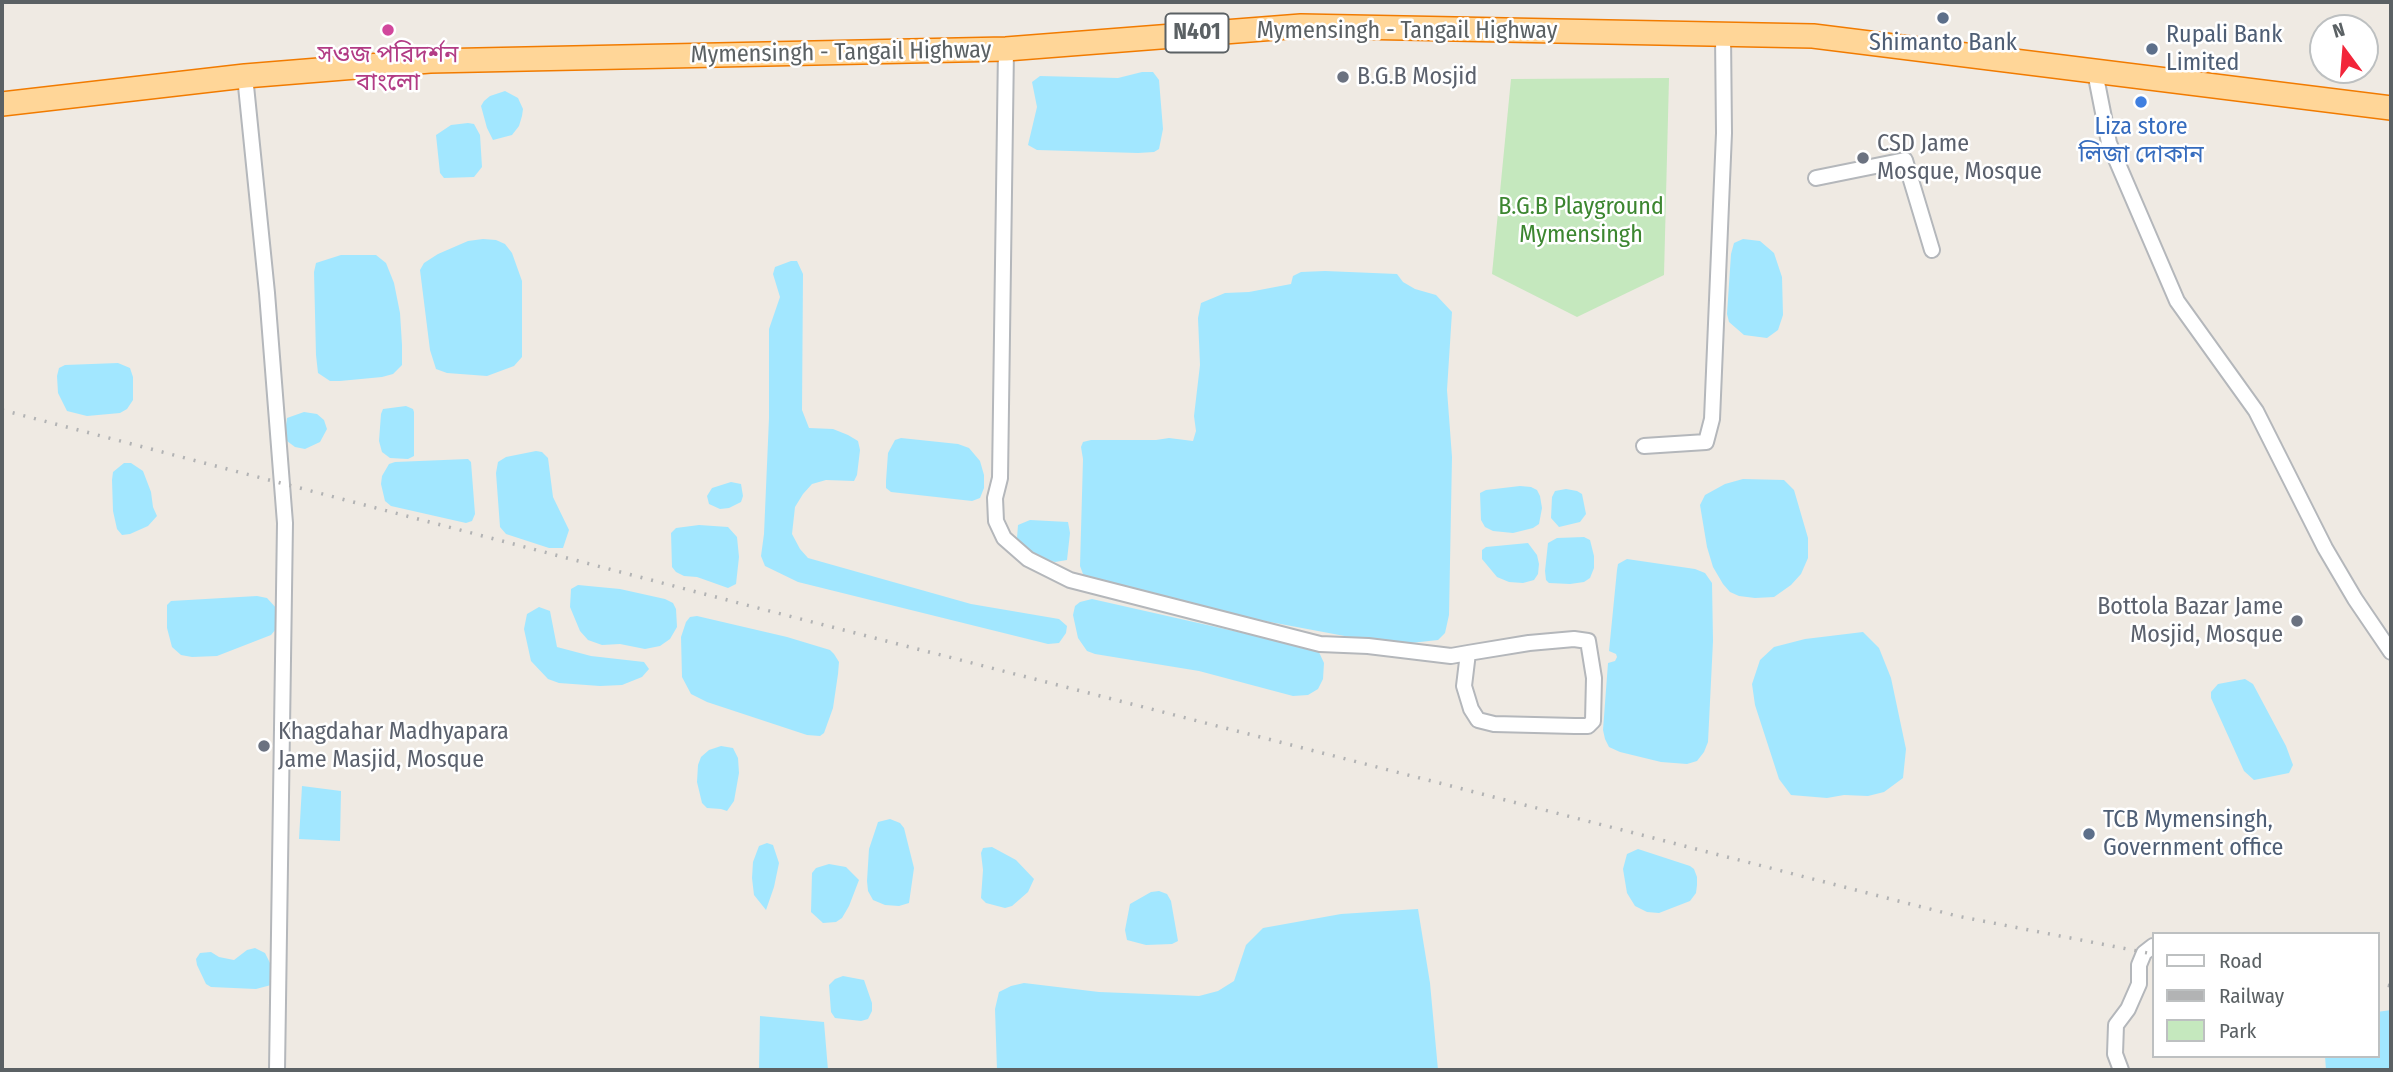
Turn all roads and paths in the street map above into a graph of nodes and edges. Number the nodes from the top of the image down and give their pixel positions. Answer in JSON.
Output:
{"nodes":[{"id":1,"x":1723,"y":34,"type":"junction"},
{"id":2,"x":1006,"y":49,"type":"junction"},
{"id":3,"x":2095,"y":72,"type":"junction"},
{"id":4,"x":245,"y":76,"type":"junction"},
{"id":5,"x":2,"y":104,"type":"edge"},
{"id":6,"x":2391,"y":108,"type":"edge"},
{"id":7,"x":1816,"y":178,"type":"dead end"},
{"id":8,"x":1932,"y":250,"type":"dead end"},
{"id":9,"x":1644,"y":446,"type":"dead end"},
{"id":10,"x":2391,"y":652,"type":"edge"},
{"id":11,"x":1468,"y":653,"type":"junction"},
{"id":12,"x":2152,"y":947,"type":"edge"},
{"id":13,"x":277,"y":1070,"type":"edge"},
{"id":14,"x":2121,"y":1070,"type":"edge"}],
"edges":[{"from":1,"to":2,"type":"highway","name":"Mymensingh - Tangail Highway","number":"N401"},
{"from":1,"to":3,"type":"highway","name":"Mymensingh - Tangail Highway","number":"N401"},
{"from":1,"to":9,"type":"street"},
{"from":2,"to":4,"type":"highway","name":"Mymensingh - Tangail Highway","number":"N401"},
{"from":2,"to":11,"type":"street"},
{"from":3,"to":6,"type":"highway","name":"Mymensingh - Tangail Highway","number":"N401"},
{"from":3,"to":10,"type":"street"},
{"from":4,"to":5,"type":"highway","name":"Mymensingh - Tangail Highway","number":"N401"},
{"from":4,"to":13,"type":"street"},
{"from":7,"to":8,"type":"street"},
{"from":11,"to":11,"type":"street"},
{"from":12,"to":14,"type":"street"}]}
